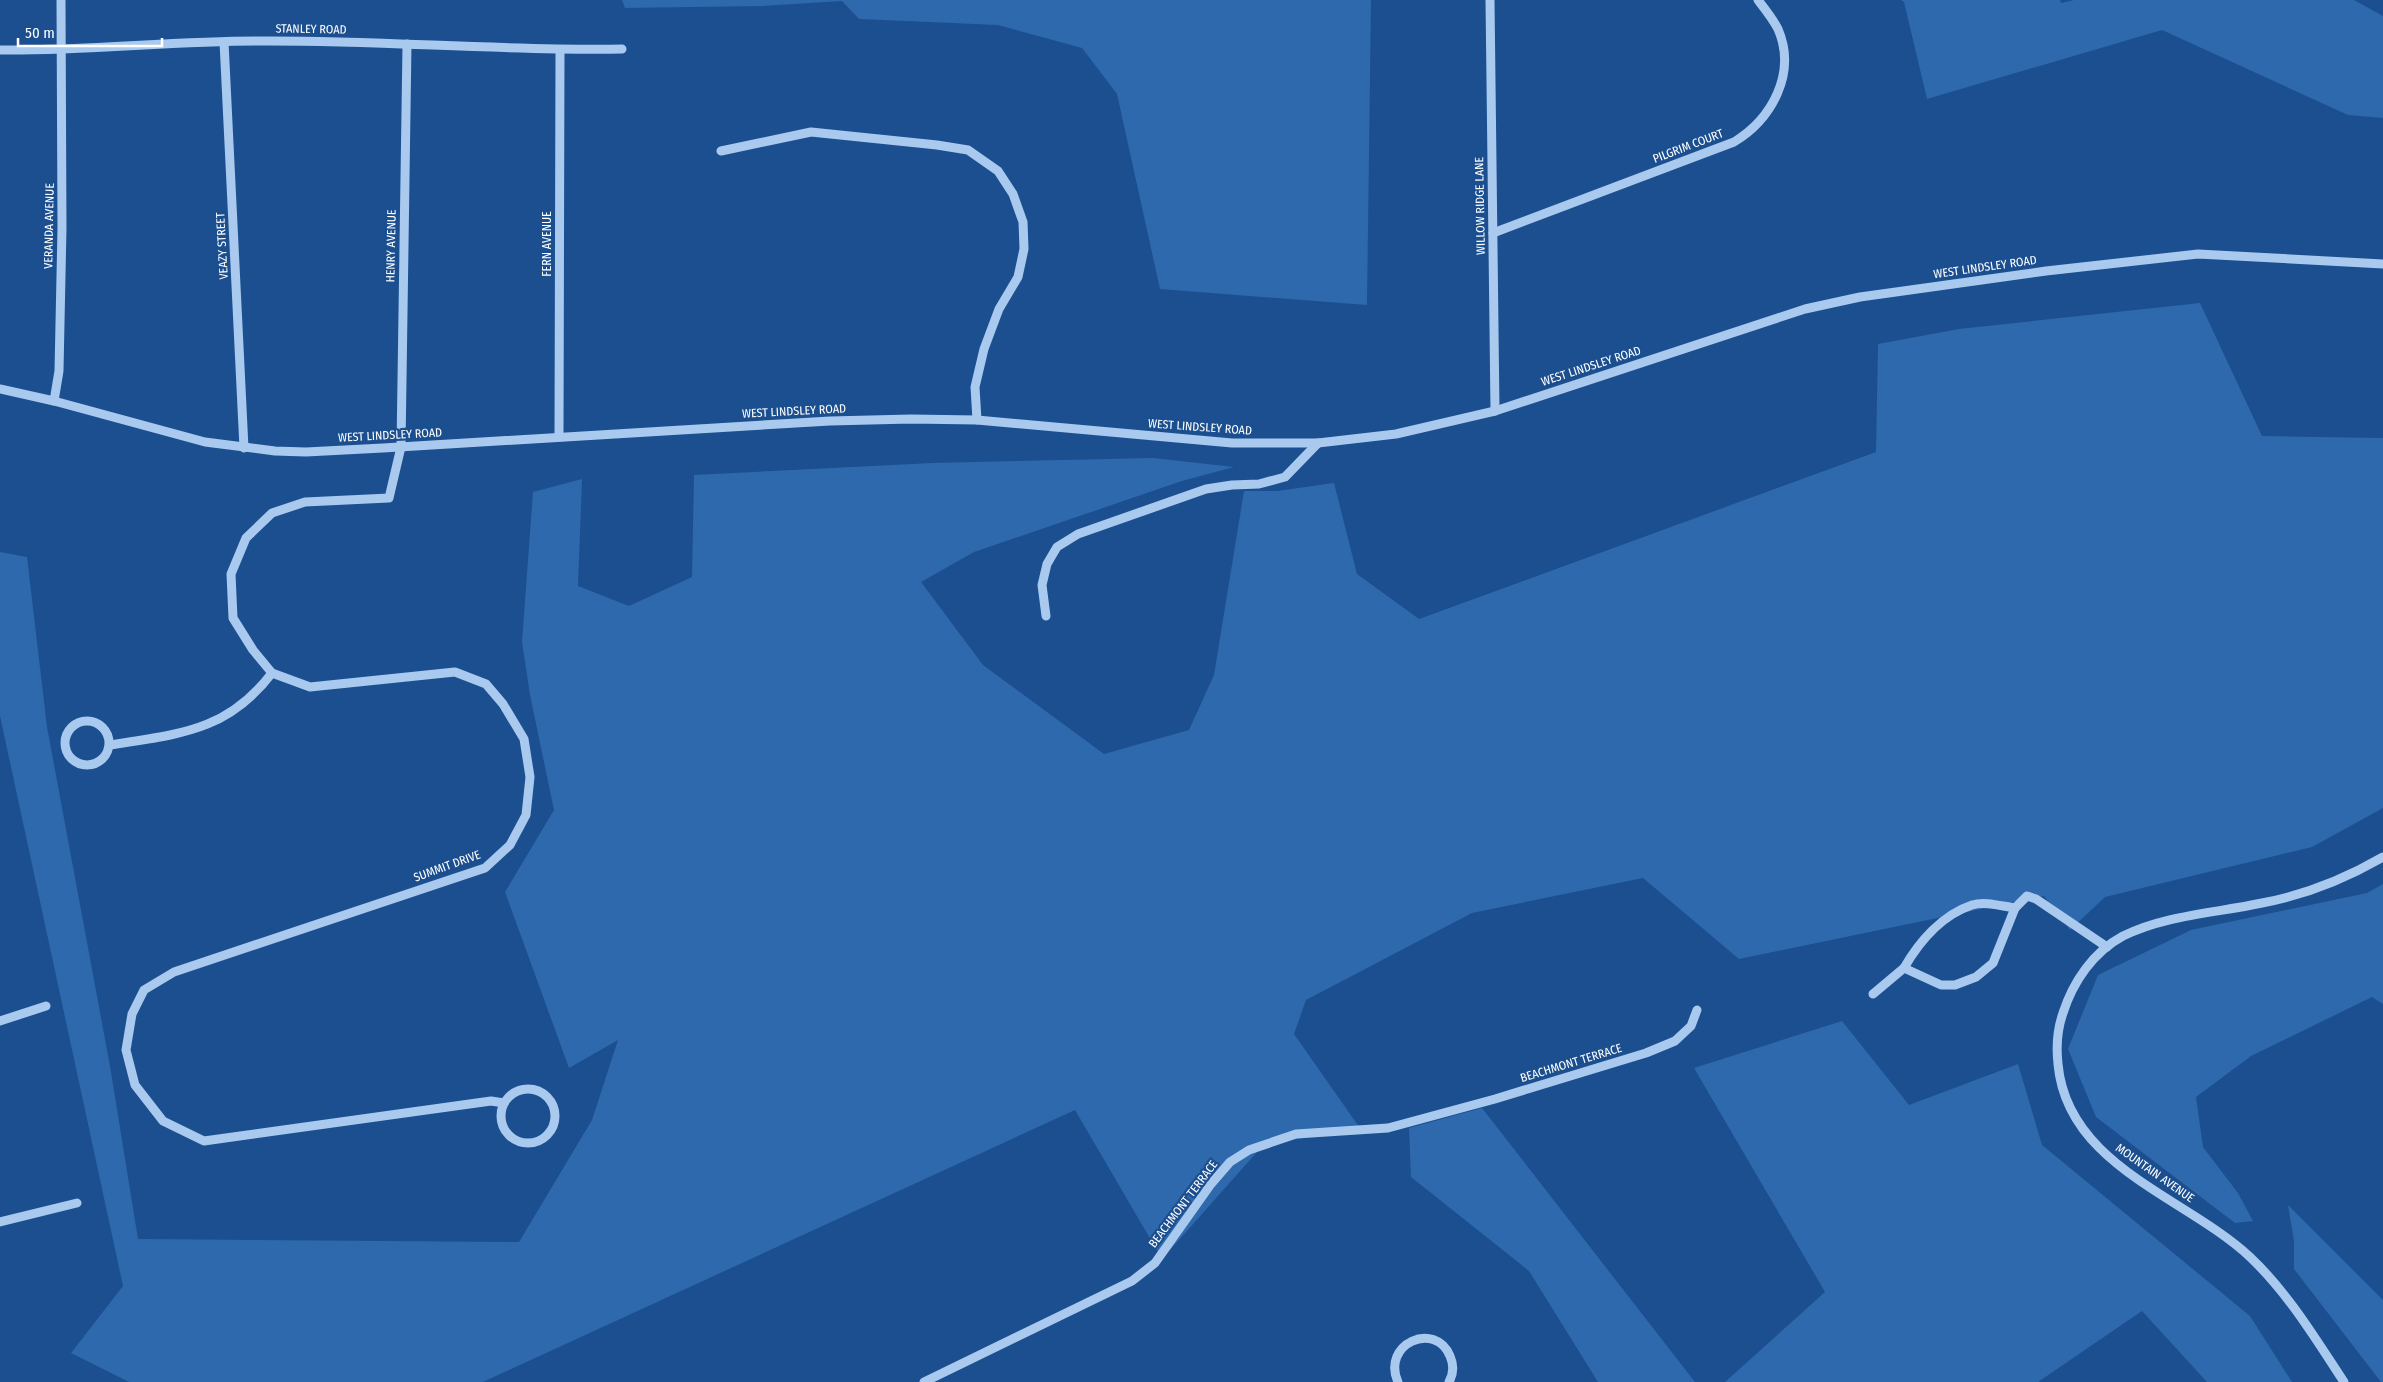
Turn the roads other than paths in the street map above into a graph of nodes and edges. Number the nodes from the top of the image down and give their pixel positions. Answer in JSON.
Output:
{"nodes":[{"id":1,"x":62,"y":0,"type":"edge"},
{"id":2,"x":1490,"y":0,"type":"edge"},
{"id":3,"x":1758,"y":0,"type":"edge"},
{"id":4,"x":224,"y":42,"type":"junction"},
{"id":5,"x":407,"y":44,"type":"junction"},
{"id":6,"x":622,"y":49,"type":"dead end"},
{"id":7,"x":0,"y":50,"type":"edge"},
{"id":8,"x":560,"y":50,"type":"junction"},
{"id":9,"x":62,"y":51,"type":"junction"},
{"id":10,"x":721,"y":151,"type":"dead end"},
{"id":11,"x":1493,"y":233,"type":"junction"},
{"id":12,"x":2383,"y":264,"type":"edge"},
{"id":13,"x":0,"y":389,"type":"edge"},
{"id":14,"x":54,"y":400,"type":"junction"},
{"id":15,"x":1495,"y":411,"type":"junction"},
{"id":16,"x":977,"y":420,"type":"junction"},
{"id":17,"x":559,"y":437,"type":"junction"},
{"id":18,"x":1318,"y":443,"type":"junction"},
{"id":19,"x":401,"y":447,"type":"junction"},
{"id":20,"x":244,"y":448,"type":"junction"},
{"id":21,"x":1046,"y":616,"type":"dead end"},
{"id":22,"x":272,"y":673,"type":"junction"},
{"id":23,"x":110,"y":745,"type":"junction"},
{"id":24,"x":2383,"y":857,"type":"edge"},
{"id":25,"x":2015,"y":908,"type":"junction"},
{"id":26,"x":2107,"y":947,"type":"junction"},
{"id":27,"x":1904,"y":968,"type":"junction"},
{"id":28,"x":1873,"y":994,"type":"dead end"},
{"id":29,"x":46,"y":1006,"type":"dead end"},
{"id":30,"x":1698,"y":1010,"type":"dead end"},
{"id":31,"x":0,"y":1021,"type":"edge"},
{"id":32,"x":504,"y":1103,"type":"junction"},
{"id":33,"x":77,"y":1203,"type":"dead end"},
{"id":34,"x":0,"y":1222,"type":"edge"},
{"id":35,"x":939,"y":1379,"type":"edge"},
{"id":36,"x":924,"y":1382,"type":"edge"},
{"id":37,"x":1398,"y":1382,"type":"edge"},
{"id":38,"x":1449,"y":1382,"type":"edge"},
{"id":39,"x":2344,"y":1382,"type":"edge"}],
"edges":[{"from":1,"to":9,"type":"street","name":"VERANDA AVENUE"},
{"from":2,"to":11,"type":"street","name":"WILLOW RIDGE LANE"},
{"from":3,"to":11,"type":"street","name":"PILGRIM COURT"},
{"from":4,"to":5,"type":"street","name":"STANLEY ROAD"},
{"from":4,"to":9,"type":"street","name":"STANLEY ROAD"},
{"from":4,"to":20,"type":"street","name":"VEAZY STREET"},
{"from":5,"to":8,"type":"street","name":"STANLEY ROAD"},
{"from":5,"to":19,"type":"street","name":"HENRY AVENUE"},
{"from":6,"to":8,"type":"street","name":"STANLEY ROAD"},
{"from":7,"to":9,"type":"street","name":"STANLEY ROAD"},
{"from":8,"to":17,"type":"street","name":"FERN AVENUE"},
{"from":9,"to":14,"type":"street","name":"VERANDA AVENUE"},
{"from":10,"to":16,"type":"street"},
{"from":11,"to":15,"type":"street","name":"WILLOW RIDGE LANE"},
{"from":12,"to":15,"type":"street","name":"WEST LINDSLEY ROAD"},
{"from":13,"to":14,"type":"street","name":"WEST LINDSLEY ROAD"},
{"from":14,"to":20,"type":"street","name":"WEST LINDSLEY ROAD"},
{"from":15,"to":18,"type":"street","name":"WEST LINDSLEY ROAD"},
{"from":16,"to":17,"type":"street","name":"WEST LINDSLEY ROAD"},
{"from":16,"to":18,"type":"street","name":"WEST LINDSLEY ROAD"},
{"from":17,"to":19,"type":"street","name":"WEST LINDSLEY ROAD"},
{"from":18,"to":21,"type":"street"},
{"from":19,"to":20,"type":"street","name":"WEST LINDSLEY ROAD"},
{"from":19,"to":22,"type":"street"},
{"from":22,"to":23,"type":"street"},
{"from":22,"to":32,"type":"street","name":"SUMMIT DRIVE"},
{"from":23,"to":23,"type":"street"},
{"from":24,"to":26,"type":"street","name":"MOUNTAIN AVENUE"},
{"from":25,"to":26,"type":"street"},
{"from":25,"to":27,"type":"street"},
{"from":25,"to":27,"type":"street"},
{"from":26,"to":39,"type":"street","name":"MOUNTAIN AVENUE"},
{"from":27,"to":28,"type":"street"},
{"from":29,"to":31,"type":"street"},
{"from":30,"to":35,"type":"street","name":"BEACHMONT TERRACE"},
{"from":32,"to":32,"type":"street"},
{"from":33,"to":34,"type":"street"},
{"from":35,"to":36,"type":"street","name":"BEACHMONT TERRACE"},
{"from":37,"to":38,"type":"street"}]}
